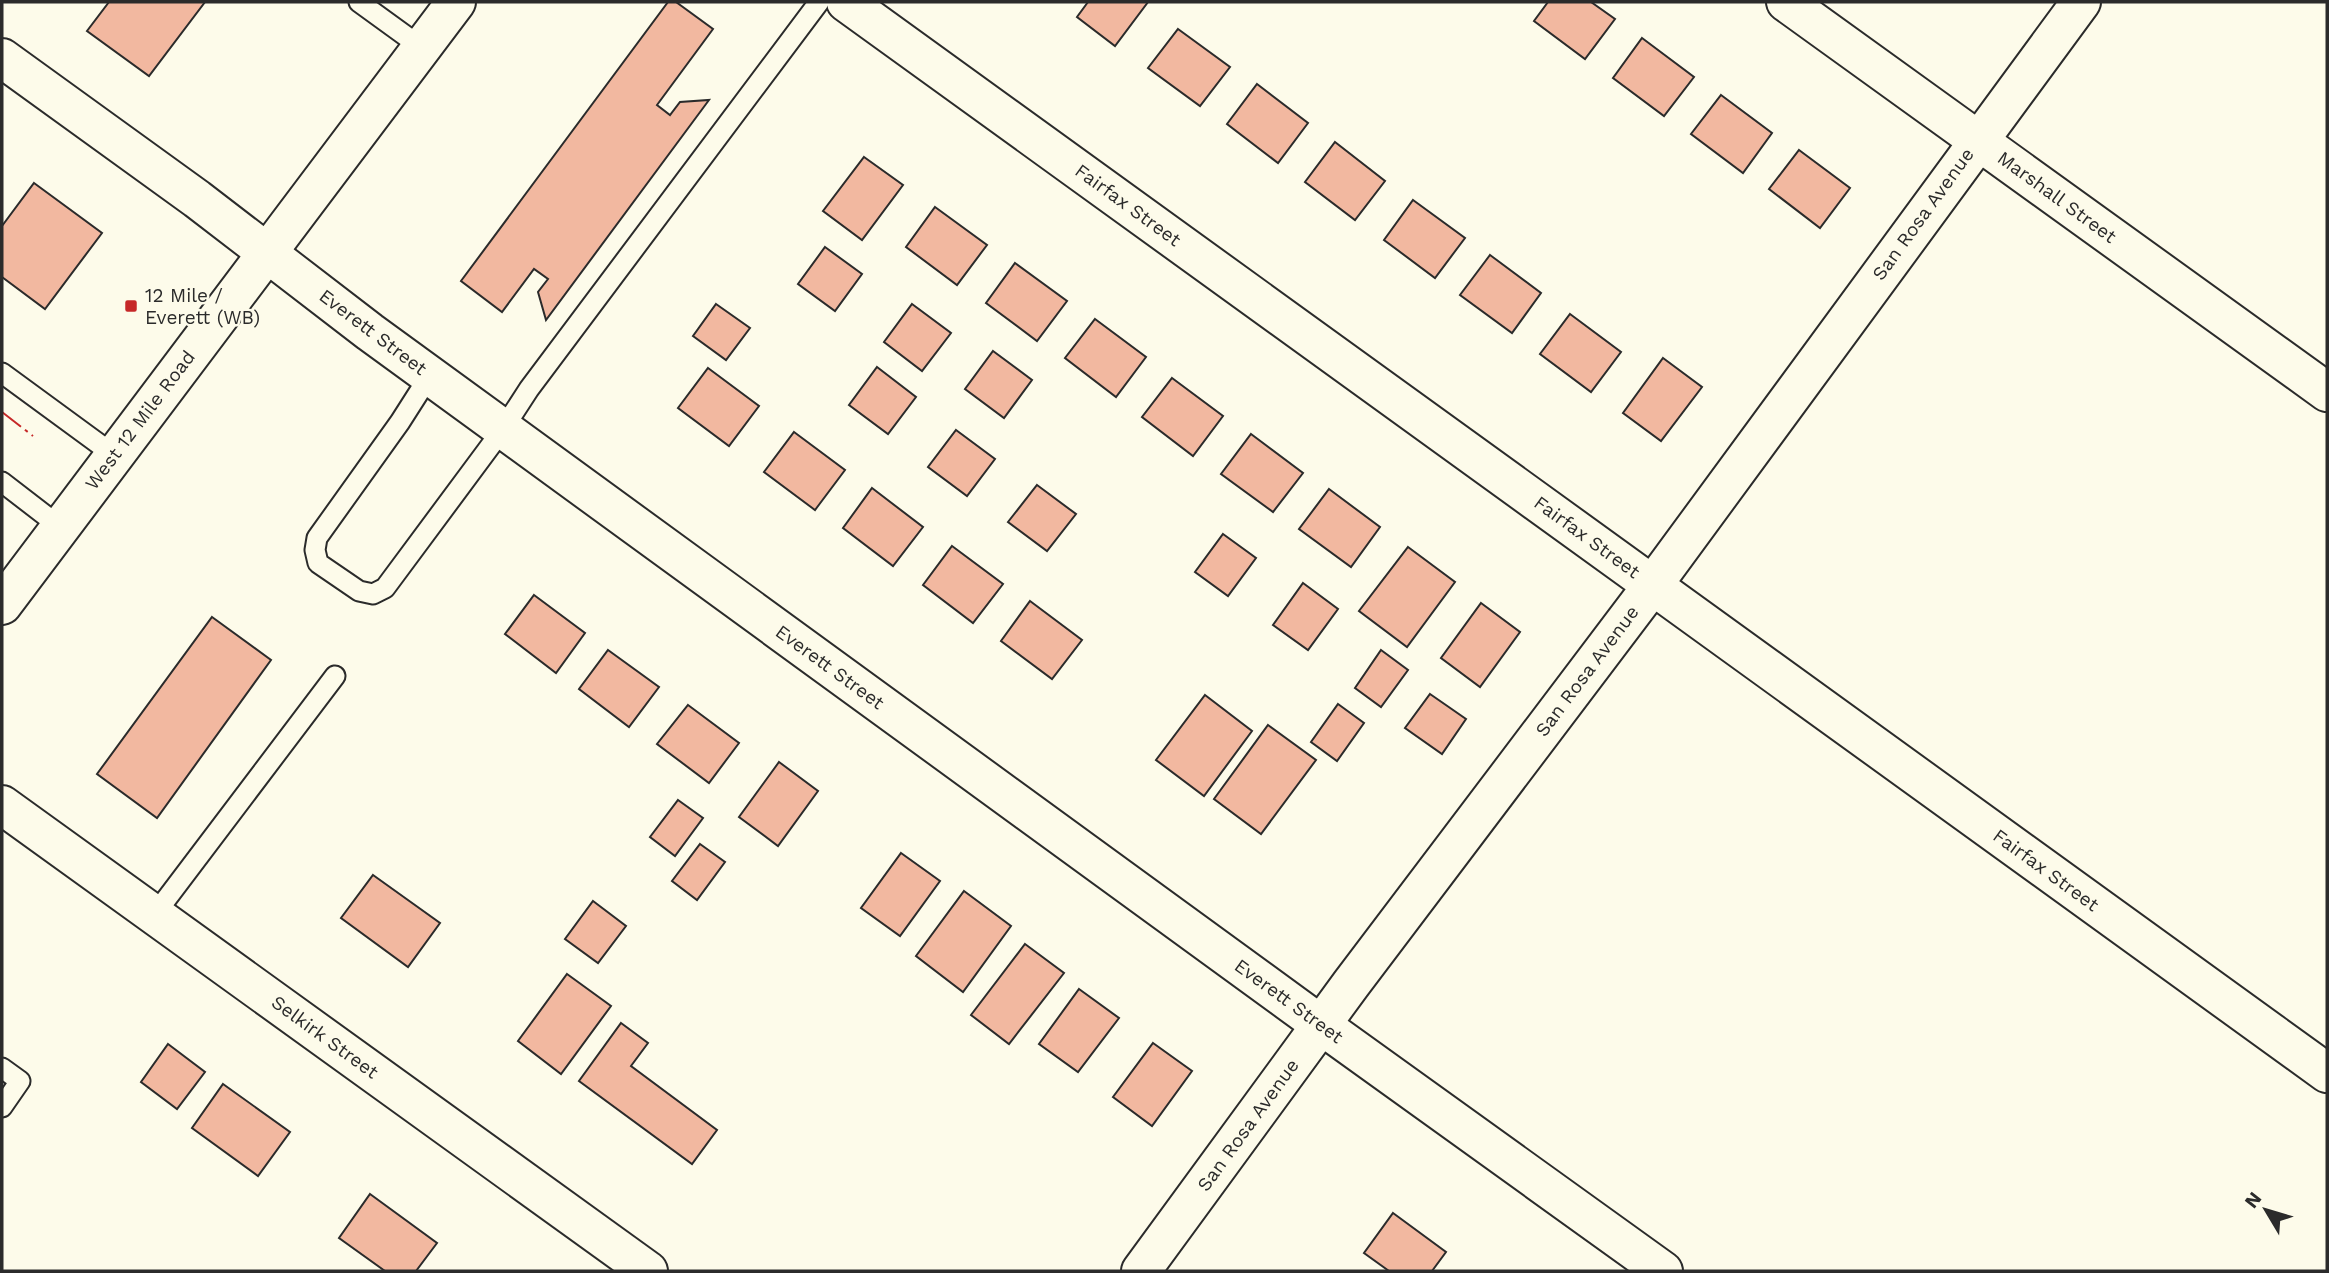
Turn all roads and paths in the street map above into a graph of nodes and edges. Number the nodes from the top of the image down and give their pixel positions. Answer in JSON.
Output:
{"nodes":[{"id":1,"x":359,"y":2,"type":"edge"},
{"id":2,"x":456,"y":2,"type":"edge"},
{"id":3,"x":819,"y":2,"type":"edge"},
{"id":4,"x":846,"y":2,"type":"edge"},
{"id":5,"x":1786,"y":2,"type":"edge"},
{"id":6,"x":2081,"y":2,"type":"edge"},
{"id":7,"x":421,"y":47,"type":"junction"},
{"id":8,"x":2,"y":58,"type":"edge"},
{"id":9,"x":1978,"y":140,"type":"junction"},
{"id":10,"x":267,"y":253,"type":"junction"},
{"id":11,"x":2,"y":373,"type":"edge"},
{"id":12,"x":430,"y":375,"type":"junction"},
{"id":13,"x":2327,"y":392,"type":"edge"},
{"id":14,"x":503,"y":429,"type":"junction"},
{"id":15,"x":114,"y":455,"type":"junction"},
{"id":16,"x":2,"y":482,"type":"edge"},
{"id":17,"x":60,"y":526,"type":"junction"},
{"id":18,"x":1652,"y":586,"type":"junction"},
{"id":19,"x":2,"y":604,"type":"edge"},
{"id":20,"x":335,"y":676,"type":"dead end"},
{"id":21,"x":2,"y":805,"type":"edge"},
{"id":22,"x":155,"y":914,"type":"junction"},
{"id":23,"x":1321,"y":1025,"type":"junction"},
{"id":24,"x":2,"y":1068,"type":"edge"},
{"id":25,"x":2327,"y":1073,"type":"edge"},
{"id":26,"x":2,"y":1107,"type":"edge"},
{"id":27,"x":648,"y":1271,"type":"edge"},
{"id":28,"x":1141,"y":1271,"type":"edge"},
{"id":29,"x":1663,"y":1271,"type":"edge"}],
"edges":[{"from":1,"to":7,"type":"lane"},
{"from":2,"to":7,"type":"street","name":"West 12 Mile Road"},
{"from":3,"to":14,"type":"lane"},
{"from":4,"to":18,"type":"street","name":"Fairfax Street"},
{"from":5,"to":9,"type":"street","name":"Marshall Street"},
{"from":6,"to":9,"type":"street","name":"San Rosa Avenue"},
{"from":7,"to":10,"type":"street","name":"West 12 Mile Road"},
{"from":8,"to":10,"type":"street","name":"Everett Street"},
{"from":9,"to":13,"type":"street","name":"Marshall Street"},
{"from":9,"to":18,"type":"street","name":"San Rosa Avenue"},
{"from":10,"to":12,"type":"street","name":"Everett Street"},
{"from":10,"to":15,"type":"street","name":"West 12 Mile Road"},
{"from":11,"to":15,"type":"lane"},
{"from":12,"to":14,"type":"street","name":"Everett Street"},
{"from":12,"to":14,"type":"lane"},
{"from":14,"to":23,"type":"street","name":"Everett Street"},
{"from":15,"to":17,"type":"street","name":"West 12 Mile Road"},
{"from":16,"to":17,"type":"lane"},
{"from":17,"to":19,"type":"street","name":"West 12 Mile Road"},
{"from":18,"to":23,"type":"street","name":"San Rosa Avenue"},
{"from":18,"to":25,"type":"street","name":"Fairfax Street"},
{"from":20,"to":22,"type":"lane"},
{"from":21,"to":22,"type":"street","name":"Selkirk Street"},
{"from":22,"to":27,"type":"street","name":"Selkirk Street"},
{"from":23,"to":28,"type":"street","name":"San Rosa Avenue"},
{"from":23,"to":29,"type":"street","name":"Everett Street"},
{"from":24,"to":26,"type":"lane"}]}
